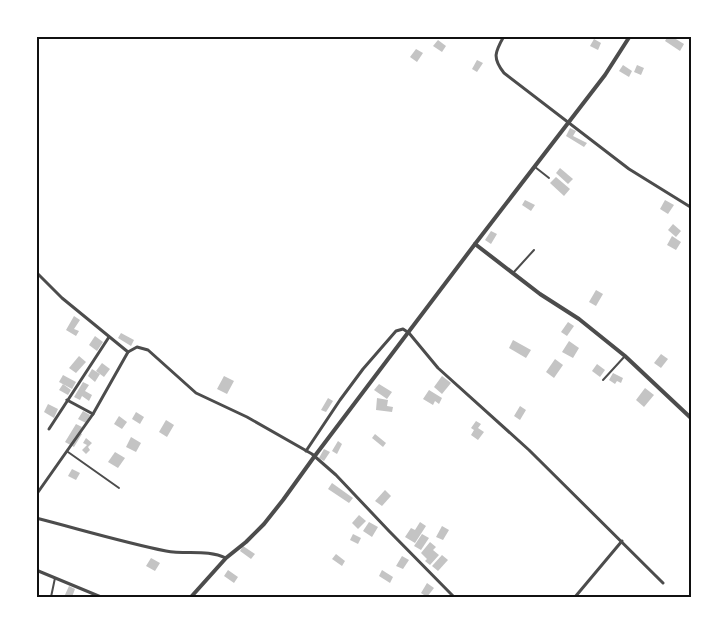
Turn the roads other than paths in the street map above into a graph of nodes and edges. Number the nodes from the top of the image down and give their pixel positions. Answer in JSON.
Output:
{"nodes":[{"id":1,"x":504,"y":36,"type":"edge"},
{"id":2,"x":630,"y":36,"type":"edge"},
{"id":3,"x":566,"y":120,"type":"junction"},
{"id":4,"x":534,"y":166,"type":"junction"},
{"id":5,"x":549,"y":178,"type":"dead end"},
{"id":6,"x":692,"y":208,"type":"edge"},
{"id":7,"x":475,"y":244,"type":"junction"},
{"id":8,"x":534,"y":250,"type":"dead end"},
{"id":9,"x":36,"y":272,"type":"edge"},
{"id":10,"x":512,"y":274,"type":"junction"},
{"id":11,"x":408,"y":332,"type":"junction"},
{"id":12,"x":109,"y":337,"type":"junction"},
{"id":13,"x":128,"y":352,"type":"junction"},
{"id":14,"x":626,"y":356,"type":"junction"},
{"id":15,"x":603,"y":380,"type":"dead end"},
{"id":16,"x":67,"y":400,"type":"junction"},
{"id":17,"x":92,"y":414,"type":"junction"},
{"id":18,"x":692,"y":419,"type":"edge"},
{"id":19,"x":48,"y":429,"type":"dead end"},
{"id":20,"x":307,"y":451,"type":"junction"},
{"id":21,"x":68,"y":452,"type":"junction"},
{"id":22,"x":313,"y":456,"type":"junction"},
{"id":23,"x":119,"y":488,"type":"dead end"},
{"id":24,"x":36,"y":495,"type":"edge"},
{"id":25,"x":36,"y":518,"type":"edge"},
{"id":26,"x":622,"y":541,"type":"junction"},
{"id":27,"x":226,"y":558,"type":"junction"},
{"id":28,"x":36,"y":570,"type":"edge"},
{"id":29,"x":55,"y":578,"type":"junction"},
{"id":30,"x":662,"y":583,"type":"dead end"},
{"id":31,"x":50,"y":597,"type":"edge"},
{"id":32,"x":101,"y":597,"type":"edge"},
{"id":33,"x":191,"y":597,"type":"edge"},
{"id":34,"x":454,"y":597,"type":"edge"},
{"id":35,"x":575,"y":597,"type":"edge"}],
"edges":[{"from":1,"to":3,"type":"street"},
{"from":2,"to":3,"type":"street"},
{"from":3,"to":4,"type":"street"},
{"from":3,"to":6,"type":"street"},
{"from":4,"to":5,"type":"lane"},
{"from":4,"to":7,"type":"street"},
{"from":7,"to":10,"type":"street"},
{"from":7,"to":11,"type":"street"},
{"from":8,"to":10,"type":"lane"},
{"from":9,"to":12,"type":"street"},
{"from":10,"to":14,"type":"street"},
{"from":11,"to":20,"type":"street"},
{"from":11,"to":22,"type":"street"},
{"from":11,"to":26,"type":"street"},
{"from":12,"to":13,"type":"street"},
{"from":12,"to":16,"type":"street"},
{"from":13,"to":17,"type":"street"},
{"from":13,"to":20,"type":"street"},
{"from":14,"to":15,"type":"lane"},
{"from":14,"to":18,"type":"street"},
{"from":16,"to":17,"type":"street"},
{"from":16,"to":19,"type":"street"},
{"from":17,"to":21,"type":"street"},
{"from":20,"to":22,"type":"street"},
{"from":21,"to":23,"type":"lane"},
{"from":21,"to":24,"type":"street"},
{"from":22,"to":27,"type":"street"},
{"from":22,"to":34,"type":"street"},
{"from":25,"to":27,"type":"street"},
{"from":26,"to":30,"type":"street"},
{"from":26,"to":35,"type":"street"},
{"from":27,"to":33,"type":"street"},
{"from":28,"to":29,"type":"street"},
{"from":29,"to":31,"type":"lane"},
{"from":29,"to":32,"type":"street"}]}
